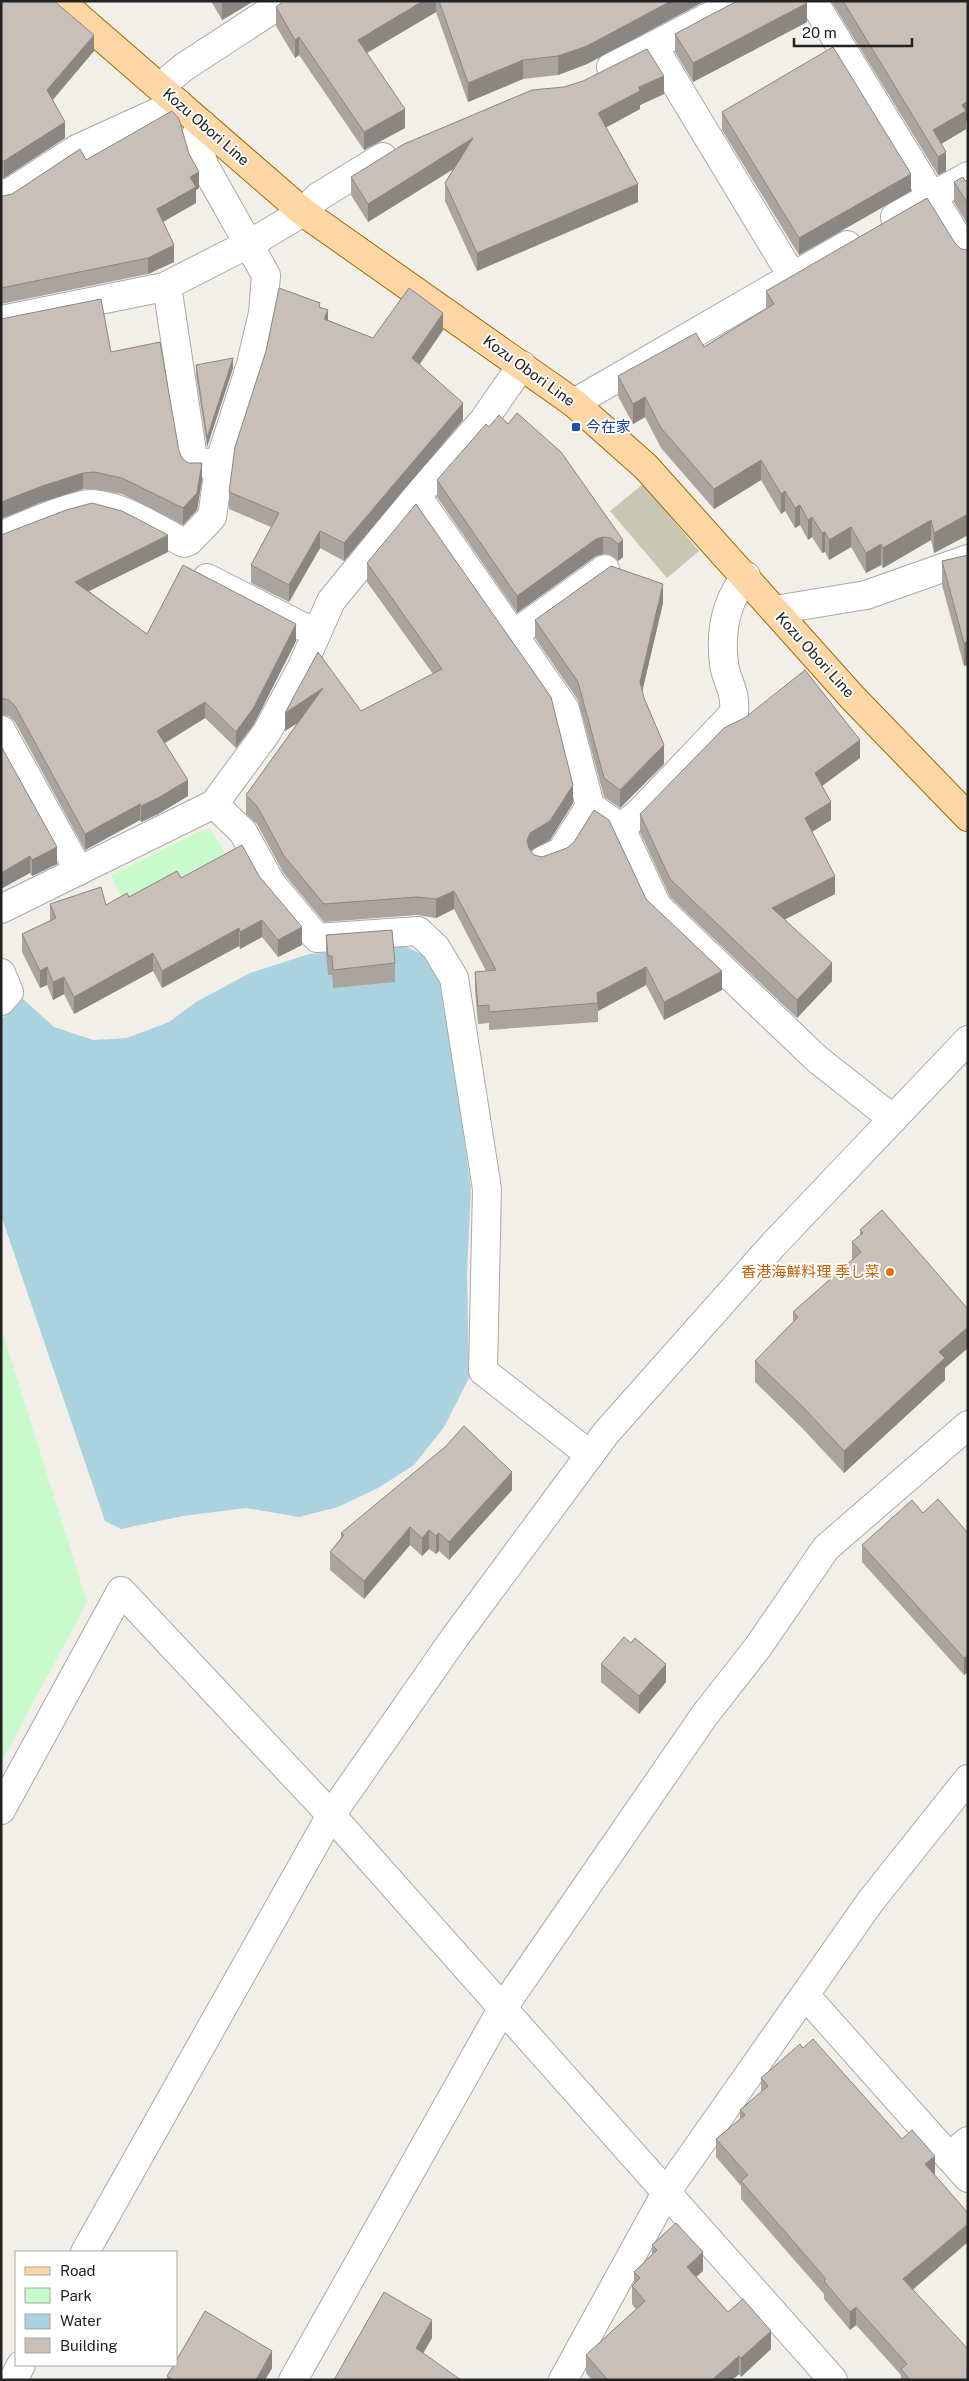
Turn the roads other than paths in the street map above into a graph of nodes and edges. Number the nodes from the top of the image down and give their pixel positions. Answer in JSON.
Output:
{"nodes":[{"id":1,"x":60,"y":1,"type":"edge"},
{"id":2,"x":285,"y":1,"type":"edge"},
{"id":3,"x":813,"y":1,"type":"edge"},
{"id":4,"x":724,"y":5,"type":"edge"},
{"id":5,"x":653,"y":46,"type":"junction"},
{"id":6,"x":590,"y":78,"type":"edge"},
{"id":7,"x":169,"y":95,"type":"junction"},
{"id":8,"x":202,"y":124,"type":"junction"},
{"id":9,"x":406,"y":145,"type":"edge"},
{"id":10,"x":968,"y":176,"type":"edge"},
{"id":11,"x":932,"y":196,"type":"junction"},
{"id":12,"x":2,"y":197,"type":"edge"},
{"id":13,"x":303,"y":212,"type":"junction"},
{"id":14,"x":248,"y":244,"type":"junction"},
{"id":15,"x":968,"y":255,"type":"edge"},
{"id":16,"x":792,"y":276,"type":"junction"},
{"id":17,"x":164,"y":286,"type":"junction"},
{"id":18,"x":1,"y":320,"type":"edge"},
{"id":19,"x":522,"y":365,"type":"junction"},
{"id":20,"x":574,"y":403,"type":"junction"},
{"id":21,"x":220,"y":461,"type":"junction"},
{"id":22,"x":417,"y":496,"type":"junction"},
{"id":23,"x":1,"y":536,"type":"edge"},
{"id":24,"x":968,"y":559,"type":"edge"},
{"id":25,"x":605,"y":569,"type":"edge"},
{"id":26,"x":746,"y":576,"type":"junction"},
{"id":27,"x":207,"y":578,"type":"edge"},
{"id":28,"x":775,"y":610,"type":"junction"},
{"id":29,"x":317,"y":631,"type":"junction"},
{"id":30,"x":513,"y":635,"type":"junction"},
{"id":31,"x":1,"y":730,"type":"edge"},
{"id":32,"x":214,"y":804,"type":"junction"},
{"id":33,"x":590,"y":806,"type":"junction"},
{"id":34,"x":968,"y":817,"type":"edge"},
{"id":35,"x":621,"y":828,"type":"junction"},
{"id":36,"x":544,"y":860,"type":"edge"},
{"id":37,"x":79,"y":871,"type":"junction"},
{"id":38,"x":1,"y":909,"type":"edge"},
{"id":39,"x":1,"y":973,"type":"edge"},
{"id":40,"x":1,"y":1001,"type":"edge"},
{"id":41,"x":968,"y":1040,"type":"edge"},
{"id":42,"x":893,"y":1119,"type":"junction"},
{"id":43,"x":968,"y":1424,"type":"edge"},
{"id":44,"x":590,"y":1455,"type":"junction"},
{"id":45,"x":968,"y":1779,"type":"edge"},
{"id":46,"x":1,"y":1810,"type":"edge"},
{"id":47,"x":332,"y":1815,"type":"junction"},
{"id":48,"x":806,"y":1996,"type":"junction"},
{"id":49,"x":502,"y":2009,"type":"junction"},
{"id":50,"x":958,"y":2149,"type":"edge"},
{"id":51,"x":968,"y":2178,"type":"edge"},
{"id":52,"x":667,"y":2191,"type":"junction"},
{"id":53,"x":86,"y":2251,"type":"edge"},
{"id":54,"x":20,"y":2366,"type":"edge"},
{"id":55,"x":13,"y":2380,"type":"edge"},
{"id":56,"x":293,"y":2380,"type":"edge"},
{"id":57,"x":563,"y":2380,"type":"edge"},
{"id":58,"x":833,"y":2380,"type":"edge"}],
"edges":[{"from":1,"to":7,"type":"main road","name":"Kozu Obori Line"},
{"from":2,"to":7,"type":"street"},
{"from":3,"to":11,"type":"street"},
{"from":4,"to":5,"type":"street"},
{"from":5,"to":6,"type":"street"},
{"from":5,"to":16,"type":"street"},
{"from":7,"to":8,"type":"main road","name":"Kozu Obori Line"},
{"from":7,"to":12,"type":"street"},
{"from":8,"to":13,"type":"main road","name":"Kozu Obori Line"},
{"from":8,"to":14,"type":"street"},
{"from":9,"to":13,"type":"street"},
{"from":10,"to":11,"type":"street"},
{"from":11,"to":15,"type":"street"},
{"from":11,"to":16,"type":"street"},
{"from":13,"to":14,"type":"street"},
{"from":13,"to":19,"type":"main road","name":"Kozu Obori Line"},
{"from":14,"to":17,"type":"street"},
{"from":14,"to":21,"type":"street"},
{"from":16,"to":20,"type":"street"},
{"from":17,"to":18,"type":"street"},
{"from":17,"to":21,"type":"street"},
{"from":19,"to":20,"type":"main road","name":"Kozu Obori Line"},
{"from":19,"to":22,"type":"street"},
{"from":20,"to":26,"type":"main road","name":"Kozu Obori Line"},
{"from":21,"to":23,"type":"street"},
{"from":22,"to":29,"type":"street"},
{"from":22,"to":30,"type":"street"},
{"from":24,"to":28,"type":"street"},
{"from":25,"to":30,"type":"street"},
{"from":26,"to":28,"type":"main road","name":"Kozu Obori Line"},
{"from":26,"to":35,"type":"street"},
{"from":27,"to":29,"type":"street"},
{"from":28,"to":34,"type":"main road","name":"Kozu Obori Line"},
{"from":29,"to":32,"type":"street"},
{"from":30,"to":33,"type":"street"},
{"from":31,"to":37,"type":"street"},
{"from":32,"to":37,"type":"street"},
{"from":32,"to":44,"type":"street"},
{"from":33,"to":35,"type":"street"},
{"from":33,"to":36,"type":"street"},
{"from":35,"to":42,"type":"street"},
{"from":37,"to":38,"type":"street"},
{"from":39,"to":40,"type":"street"},
{"from":41,"to":42,"type":"street"},
{"from":42,"to":44,"type":"street"},
{"from":43,"to":49,"type":"street"},
{"from":44,"to":47,"type":"street"},
{"from":45,"to":48,"type":"street"},
{"from":46,"to":47,"type":"street"},
{"from":47,"to":49,"type":"street"},
{"from":47,"to":53,"type":"street"},
{"from":48,"to":50,"type":"street"},
{"from":48,"to":52,"type":"street"},
{"from":49,"to":52,"type":"street"},
{"from":49,"to":56,"type":"street"},
{"from":50,"to":51,"type":"street"},
{"from":52,"to":57,"type":"street"},
{"from":52,"to":58,"type":"street"},
{"from":54,"to":55,"type":"street"}]}
